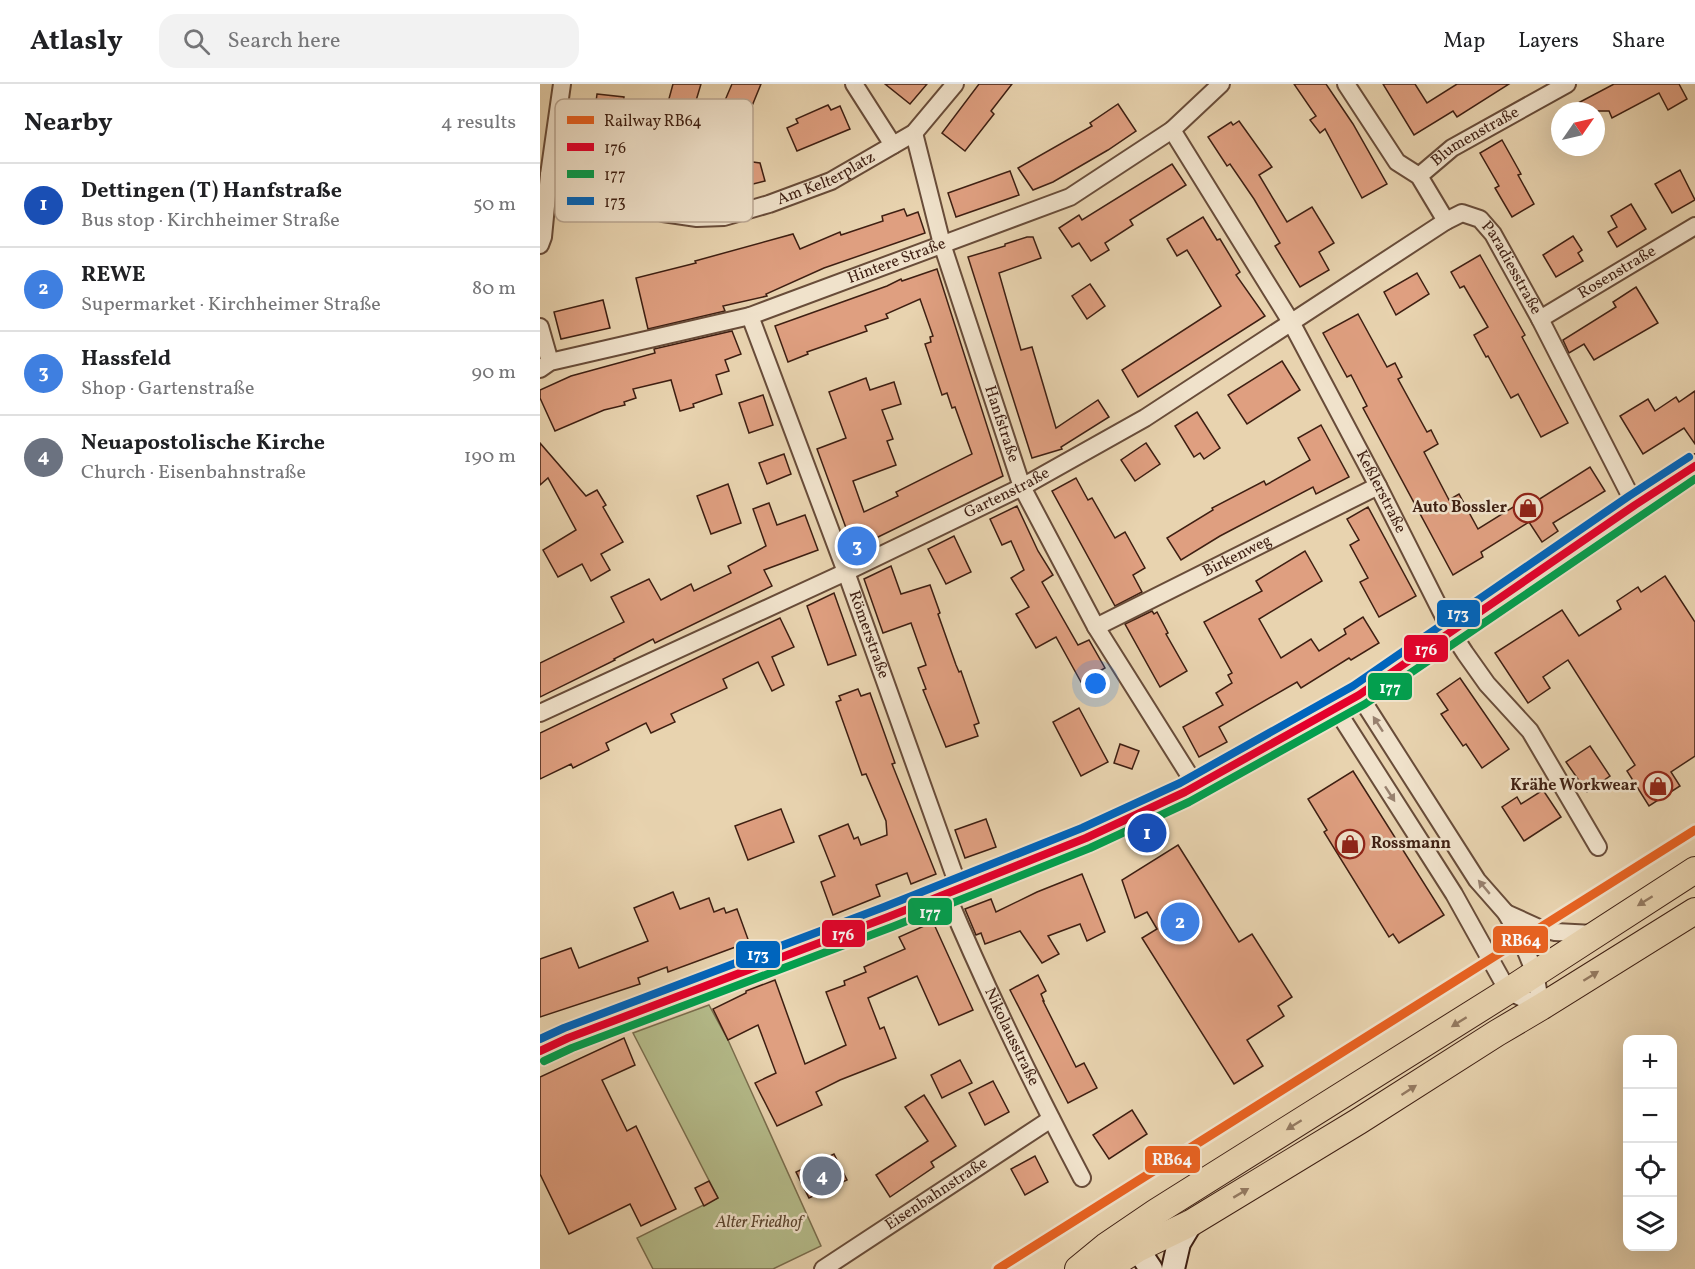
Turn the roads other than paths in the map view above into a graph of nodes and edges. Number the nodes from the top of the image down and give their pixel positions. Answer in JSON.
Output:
{"nodes":[{"id":1,"x":562,"y":84,"type":"edge"},
{"id":2,"x":854,"y":84,"type":"edge"},
{"id":3,"x":955,"y":84,"type":"edge"},
{"id":4,"x":1221,"y":84,"type":"edge"},
{"id":5,"x":1346,"y":84,"type":"edge"},
{"id":6,"x":1567,"y":84,"type":"edge"},
{"id":7,"x":560,"y":99,"type":"edge"},
{"id":8,"x":1173,"y":130,"type":"junction"},
{"id":9,"x":555,"y":133,"type":"edge"},
{"id":10,"x":914,"y":133,"type":"junction"},
{"id":11,"x":893,"y":145,"type":"junction"},
{"id":12,"x":549,"y":175,"type":"junction"},
{"id":13,"x":1419,"y":176,"type":"junction"},
{"id":14,"x":555,"y":177,"type":"edge"},
{"id":15,"x":753,"y":209,"type":"edge"},
{"id":16,"x":1446,"y":221,"type":"junction"},
{"id":17,"x":1695,"y":226,"type":"edge"},
{"id":18,"x":942,"y":244,"type":"junction"},
{"id":19,"x":540,"y":245,"type":"edge"},
{"id":20,"x":750,"y":316,"type":"junction"},
{"id":21,"x":1540,"y":319,"type":"junction"},
{"id":22,"x":1292,"y":322,"type":"junction"},
{"id":23,"x":540,"y":327,"type":"edge"},
{"id":24,"x":545,"y":366,"type":"edge"},
{"id":25,"x":1695,"y":466,"type":"edge"},
{"id":26,"x":1378,"y":486,"type":"junction"},
{"id":27,"x":1022,"y":487,"type":"junction"},
{"id":28,"x":1635,"y":505,"type":"junction"},
{"id":29,"x":846,"y":572,"type":"junction"},
{"id":30,"x":1096,"y":627,"type":"junction"},
{"id":31,"x":1452,"y":633,"type":"junction"},
{"id":32,"x":1359,"y":695,"type":"junction"},
{"id":33,"x":1336,"y":709,"type":"junction"},
{"id":34,"x":540,"y":713,"type":"edge"},
{"id":35,"x":1196,"y":786,"type":"junction"},
{"id":36,"x":1598,"y":847,"type":"dead end"},
{"id":37,"x":1695,"y":870,"type":"edge"},
{"id":38,"x":953,"y":891,"type":"junction"},
{"id":39,"x":1695,"y":910,"type":"edge"},
{"id":40,"x":1506,"y":913,"type":"junction"},
{"id":41,"x":1594,"y":934,"type":"junction"},
{"id":42,"x":1535,"y":973,"type":"junction"},
{"id":43,"x":1508,"y":991,"type":"junction"},
{"id":44,"x":1541,"y":1007,"type":"junction"},
{"id":45,"x":540,"y":1051,"type":"edge"},
{"id":46,"x":1051,"y":1119,"type":"junction"},
{"id":47,"x":1082,"y":1178,"type":"dead end"},
{"id":48,"x":1191,"y":1223,"type":"junction"},
{"id":49,"x":1123,"y":1257,"type":"edge"},
{"id":50,"x":823,"y":1269,"type":"edge"},
{"id":51,"x":1078,"y":1269,"type":"edge"},
{"id":52,"x":1173,"y":1269,"type":"edge"}],
"edges":[{"from":1,"to":7,"type":"street"},
{"from":2,"to":11,"type":"street","name":"Am Kelterplatz"},
{"from":3,"to":10,"type":"street"},
{"from":4,"to":8,"type":"street","name":"Hintere Straße"},
{"from":5,"to":13,"type":"street"},
{"from":6,"to":13,"type":"street","name":"Blumenstraße"},
{"from":8,"to":18,"type":"street","name":"Hintere Straße"},
{"from":8,"to":22,"type":"street","name":"Keßlerstraße"},
{"from":9,"to":12,"type":"street"},
{"from":10,"to":11,"type":"street"},
{"from":10,"to":18,"type":"street","name":"Hanfstraße"},
{"from":11,"to":15,"type":"street","name":"Am Kelterplatz"},
{"from":12,"to":14,"type":"street","name":"Am Kelterplatz"},
{"from":12,"to":19,"type":"street"},
{"from":13,"to":16,"type":"street"},
{"from":16,"to":21,"type":"street","name":"Paradiesstraße"},
{"from":16,"to":22,"type":"street","name":"Gartenstraße"},
{"from":17,"to":21,"type":"street","name":"Rosenstraße"},
{"from":18,"to":20,"type":"street","name":"Hintere Straße"},
{"from":18,"to":27,"type":"street","name":"Hanfstraße"},
{"from":20,"to":24,"type":"street","name":"Hintere Straße"},
{"from":20,"to":29,"type":"street","name":"Römerstraße"},
{"from":21,"to":28,"type":"street","name":"Paradiesstraße"},
{"from":22,"to":26,"type":"street","name":"Keßlerstraße"},
{"from":22,"to":27,"type":"street","name":"Gartenstraße"},
{"from":23,"to":24,"type":"street"},
{"from":25,"to":28,"type":"street"},
{"from":26,"to":30,"type":"street","name":"Birkenweg"},
{"from":26,"to":31,"type":"street","name":"Keßlerstraße"},
{"from":27,"to":29,"type":"street","name":"Gartenstraße"},
{"from":27,"to":30,"type":"street","name":"Hanfstraße"},
{"from":28,"to":31,"type":"street"},
{"from":29,"to":34,"type":"street","name":"Gartenstraße"},
{"from":29,"to":38,"type":"street","name":"Römerstraße"},
{"from":30,"to":35,"type":"street","name":"Hanfstraße"},
{"from":31,"to":32,"type":"street"},
{"from":31,"to":36,"type":"street","name":"Keßlerstraße"},
{"from":32,"to":33,"type":"street"},
{"from":40,"to":32,"type":"street","one_way":true},
{"from":33,"to":35,"type":"street"},
{"from":33,"to":43,"type":"street","one_way":true},
{"from":35,"to":38,"type":"street"},
{"from":37,"to":41,"type":"main road","one_way":true},
{"from":38,"to":45,"type":"street"},
{"from":38,"to":46,"type":"street","name":"Nikolausstraße"},
{"from":44,"to":39,"type":"main road","one_way":true},
{"from":40,"to":41,"type":"street"},
{"from":40,"to":42,"type":"street"},
{"from":41,"to":42,"type":"main road"},
{"from":42,"to":43,"type":"main road"},
{"from":42,"to":44,"type":"street"},
{"from":43,"to":44,"type":"street"},
{"from":43,"to":49,"type":"main road","one_way":true},
{"from":48,"to":44,"type":"main road","one_way":true},
{"from":46,"to":47,"type":"street","name":"Nikolausstraße"},
{"from":46,"to":50,"type":"street","name":"Eisenbahnstraße"},
{"from":48,"to":49,"type":"main road"},
{"from":48,"to":52,"type":"street"},
{"from":49,"to":51,"type":"main road"}]}
